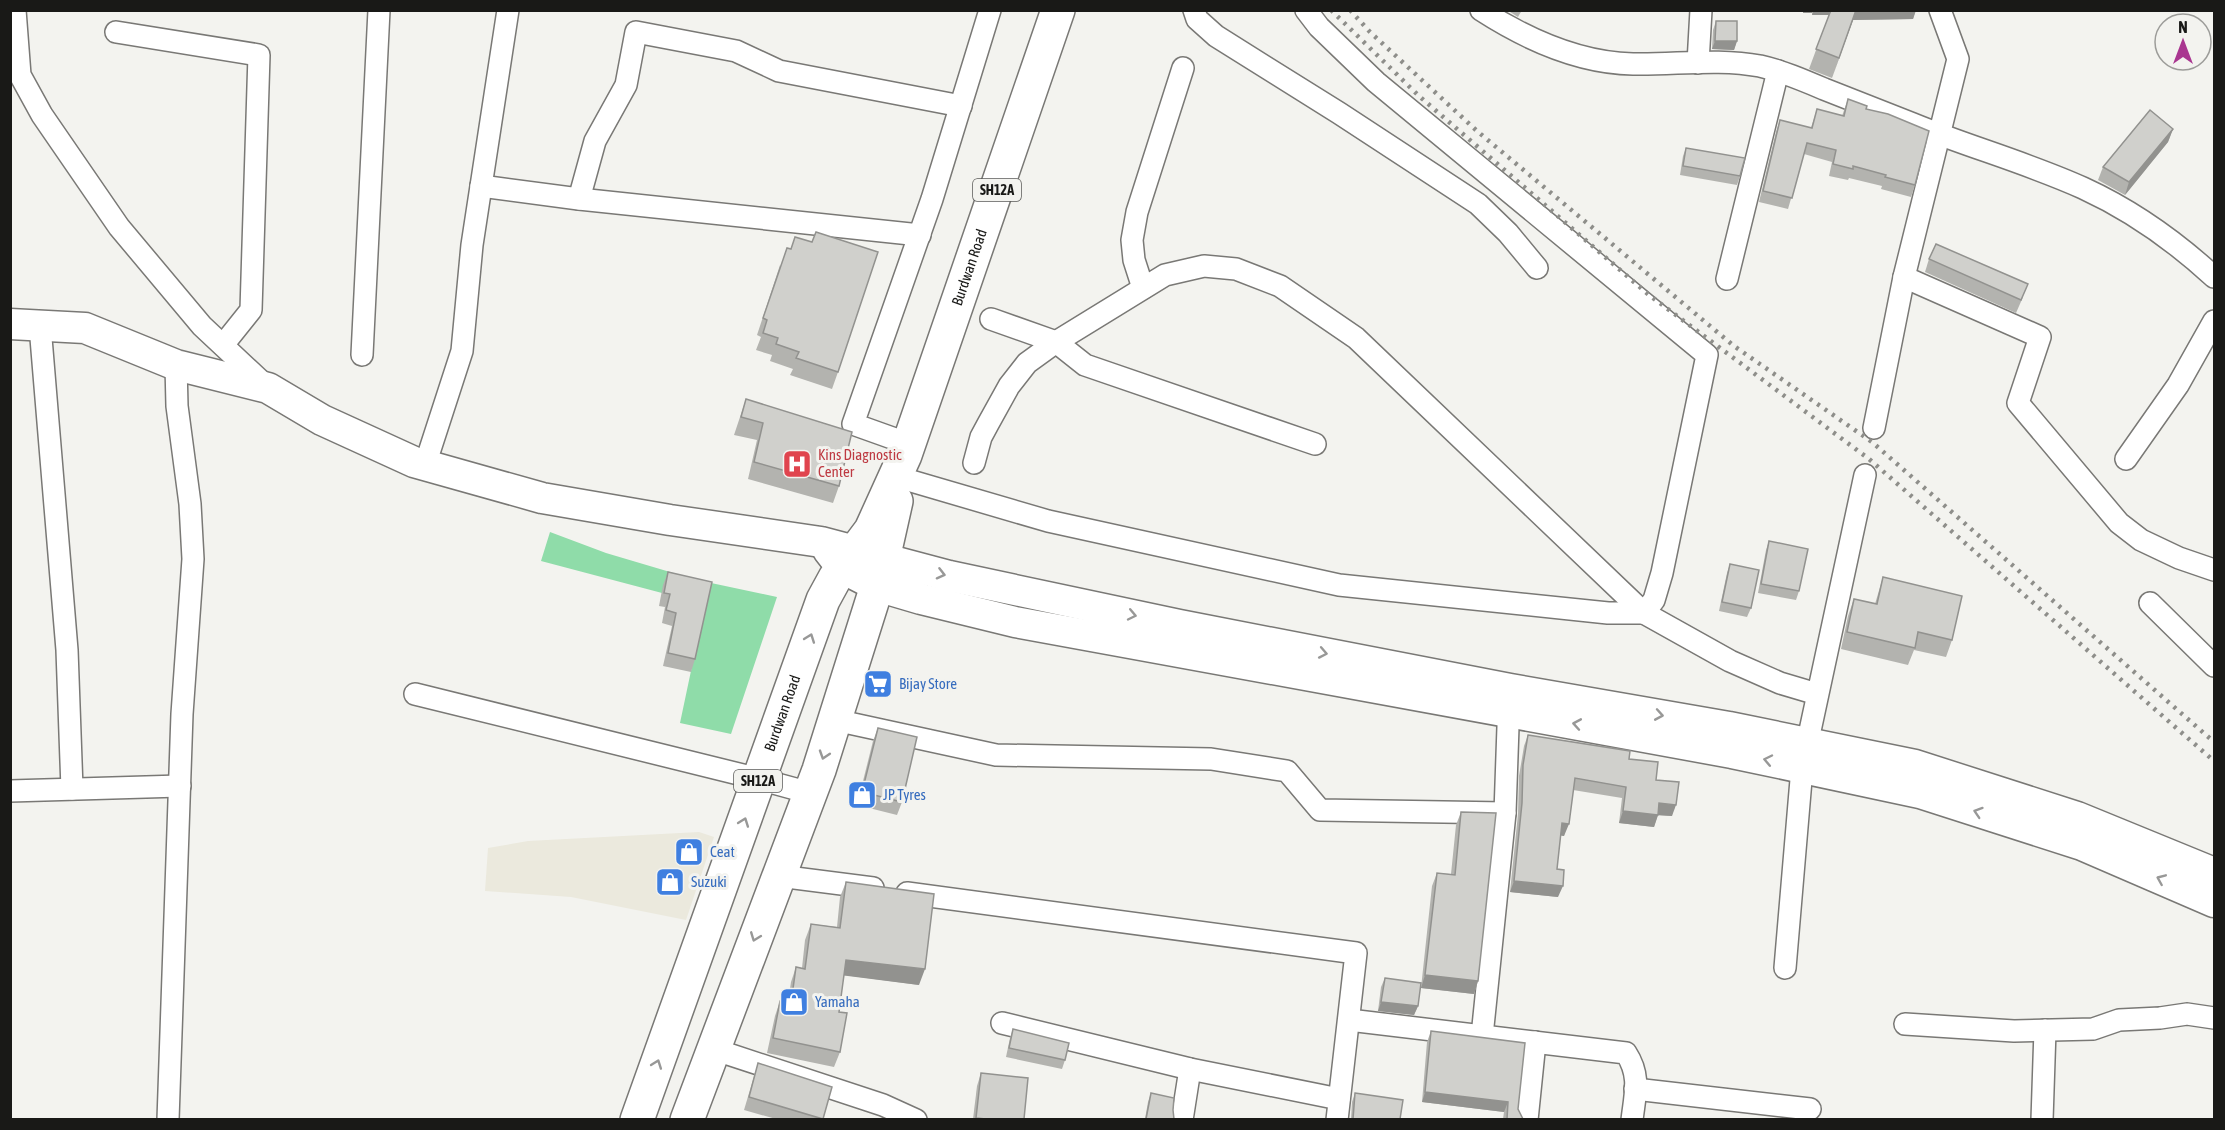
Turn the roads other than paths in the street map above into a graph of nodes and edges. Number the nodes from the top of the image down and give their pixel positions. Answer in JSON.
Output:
{"nodes":[{"id":1,"x":379,"y":10,"type":"edge"},
{"id":2,"x":508,"y":10,"type":"edge"},
{"id":3,"x":990,"y":10,"type":"edge"},
{"id":4,"x":1058,"y":10,"type":"edge"},
{"id":5,"x":1194,"y":10,"type":"edge"},
{"id":6,"x":1306,"y":10,"type":"edge"},
{"id":7,"x":1481,"y":10,"type":"edge"},
{"id":8,"x":1701,"y":10,"type":"edge"},
{"id":9,"x":1940,"y":10,"type":"edge"},
{"id":10,"x":18,"y":11,"type":"edge"},
{"id":11,"x":116,"y":32,"type":"dead end"},
{"id":12,"x":15,"y":58,"type":"edge"},
{"id":13,"x":1698,"y":63,"type":"junction"},
{"id":14,"x":1183,"y":68,"type":"dead end"},
{"id":15,"x":1778,"y":71,"type":"junction"},
{"id":16,"x":961,"y":106,"type":"junction"},
{"id":17,"x":1940,"y":135,"type":"junction"},
{"id":18,"x":481,"y":186,"type":"junction"},
{"id":19,"x":579,"y":199,"type":"junction"},
{"id":20,"x":920,"y":235,"type":"junction"},
{"id":21,"x":1537,"y":268,"type":"dead end"},
{"id":22,"x":1904,"y":277,"type":"junction"},
{"id":23,"x":2214,"y":277,"type":"edge"},
{"id":24,"x":1727,"y":279,"type":"dead end"},
{"id":25,"x":1143,"y":288,"type":"junction"},
{"id":26,"x":991,"y":319,"type":"dead end"},
{"id":27,"x":2214,"y":321,"type":"edge"},
{"id":28,"x":10,"y":324,"type":"edge"},
{"id":29,"x":40,"y":326,"type":"junction"},
{"id":30,"x":1056,"y":342,"type":"junction"},
{"id":31,"x":222,"y":345,"type":"junction"},
{"id":32,"x":362,"y":355,"type":"dead end"},
{"id":33,"x":176,"y":364,"type":"junction"},
{"id":34,"x":268,"y":388,"type":"junction"},
{"id":35,"x":1874,"y":428,"type":"dead end"},
{"id":36,"x":1315,"y":444,"type":"dead end"},
{"id":37,"x":905,"y":459,"type":"junction"},
{"id":38,"x":2126,"y":459,"type":"dead end"},
{"id":39,"x":974,"y":463,"type":"dead end"},
{"id":40,"x":425,"y":465,"type":"junction"},
{"id":41,"x":1865,"y":476,"type":"dead end"},
{"id":42,"x":848,"y":560,"type":"junction"},
{"id":43,"x":2214,"y":570,"type":"edge"},
{"id":44,"x":881,"y":573,"type":"junction"},
{"id":45,"x":2150,"y":603,"type":"dead end"},
{"id":46,"x":1644,"y":613,"type":"junction"},
{"id":47,"x":2214,"y":666,"type":"edge"},
{"id":48,"x":415,"y":694,"type":"dead end"},
{"id":49,"x":1817,"y":694,"type":"junction"},
{"id":50,"x":1508,"y":700,"type":"junction"},
{"id":51,"x":835,"y":720,"type":"junction"},
{"id":52,"x":1804,"y":755,"type":"junction"},
{"id":53,"x":759,"y":779,"type":"junction"},
{"id":54,"x":180,"y":786,"type":"junction"},
{"id":55,"x":72,"y":789,"type":"junction"},
{"id":56,"x":10,"y":790,"type":"edge"},
{"id":57,"x":810,"y":793,"type":"junction"},
{"id":58,"x":1505,"y":813,"type":"junction"},
{"id":59,"x":2214,"y":873,"type":"edge"},
{"id":60,"x":778,"y":876,"type":"junction"},
{"id":61,"x":2214,"y":902,"type":"edge"},
{"id":62,"x":1785,"y":968,"type":"dead end"},
{"id":63,"x":2214,"y":1018,"type":"edge"},
{"id":64,"x":1349,"y":1020,"type":"junction"},
{"id":65,"x":1002,"y":1023,"type":"dead end"},
{"id":66,"x":1905,"y":1024,"type":"dead end"},
{"id":67,"x":2045,"y":1030,"type":"junction"},
{"id":68,"x":1482,"y":1036,"type":"junction"},
{"id":69,"x":1535,"y":1042,"type":"junction"},
{"id":70,"x":713,"y":1049,"type":"junction"},
{"id":71,"x":1190,"y":1069,"type":"junction"},
{"id":72,"x":1635,"y":1089,"type":"junction"},
{"id":73,"x":1338,"y":1109,"type":"edge"},
{"id":74,"x":1810,"y":1109,"type":"dead end"},
{"id":75,"x":168,"y":1119,"type":"edge"},
{"id":76,"x":637,"y":1119,"type":"edge"},
{"id":77,"x":687,"y":1119,"type":"edge"},
{"id":78,"x":916,"y":1119,"type":"edge"},
{"id":79,"x":1182,"y":1119,"type":"edge"},
{"id":80,"x":1527,"y":1119,"type":"edge"},
{"id":81,"x":1632,"y":1119,"type":"edge"},
{"id":82,"x":2042,"y":1119,"type":"edge"}],
"edges":[{"from":1,"to":32,"type":"street"},
{"from":2,"to":18,"type":"street"},
{"from":3,"to":16,"type":"street"},
{"from":4,"to":37,"type":"main road","name":"Burdwan Road","number":"SH12A"},
{"from":5,"to":21,"type":"street"},
{"from":6,"to":46,"type":"street"},
{"from":7,"to":13,"type":"street"},
{"from":8,"to":13,"type":"street"},
{"from":9,"to":17,"type":"street"},
{"from":10,"to":12,"type":"street"},
{"from":11,"to":31,"type":"street"},
{"from":12,"to":31,"type":"street"},
{"from":13,"to":15,"type":"street"},
{"from":14,"to":25,"type":"street"},
{"from":15,"to":17,"type":"street"},
{"from":15,"to":24,"type":"street"},
{"from":16,"to":19,"type":"street"},
{"from":16,"to":20,"type":"street"},
{"from":17,"to":22,"type":"street"},
{"from":17,"to":23,"type":"street"},
{"from":18,"to":19,"type":"street"},
{"from":18,"to":40,"type":"street"},
{"from":19,"to":20,"type":"street"},
{"from":20,"to":37,"type":"street"},
{"from":22,"to":35,"type":"street"},
{"from":22,"to":43,"type":"street"},
{"from":25,"to":30,"type":"street"},
{"from":25,"to":46,"type":"street"},
{"from":26,"to":30,"type":"street"},
{"from":27,"to":38,"type":"street"},
{"from":28,"to":29,"type":"street"},
{"from":29,"to":33,"type":"street"},
{"from":29,"to":55,"type":"street"},
{"from":30,"to":36,"type":"street"},
{"from":30,"to":39,"type":"street"},
{"from":31,"to":34,"type":"street"},
{"from":33,"to":34,"type":"street"},
{"from":33,"to":54,"type":"street"},
{"from":34,"to":40,"type":"street"},
{"from":37,"to":42,"type":"main road","name":"Burdwan Road","number":"SH12A"},
{"from":37,"to":44,"type":"main road","name":"Burdwan Road","number":"SH12A"},
{"from":37,"to":46,"type":"street"},
{"from":40,"to":42,"type":"street"},
{"from":41,"to":49,"type":"street"},
{"from":42,"to":44,"type":"street"},
{"from":53,"to":42,"type":"main road","name":"Burdwan Road","number":"SH12A","one_way":true},
{"from":44,"to":50,"type":"street"},
{"from":44,"to":51,"type":"main road","name":"Burdwan Road","number":"SH12A"},
{"from":45,"to":47,"type":"street"},
{"from":46,"to":49,"type":"street"},
{"from":48,"to":53,"type":"street"},
{"from":49,"to":52,"type":"street"},
{"from":50,"to":52,"type":"street"},
{"from":50,"to":58,"type":"street"},
{"from":51,"to":57,"type":"main road","name":"Burdwan Road","number":"SH12A","one_way":true},
{"from":51,"to":58,"type":"street"},
{"from":52,"to":59,"type":"street"},
{"from":61,"to":52,"type":"street","one_way":true},
{"from":52,"to":62,"type":"street"},
{"from":53,"to":57,"type":"street"},
{"from":76,"to":53,"type":"main road","name":"Burdwan Road","number":"SH12A","one_way":true},
{"from":54,"to":55,"type":"street"},
{"from":54,"to":75,"type":"street"},
{"from":55,"to":56,"type":"street"},
{"from":57,"to":60,"type":"main road","name":"Burdwan Road","number":"SH12A"},
{"from":58,"to":68,"type":"street"},
{"from":60,"to":64,"type":"street"},
{"from":60,"to":70,"type":"main road","name":"Burdwan Road","number":"SH12A","one_way":true},
{"from":63,"to":67,"type":"street"},
{"from":64,"to":68,"type":"street"},
{"from":64,"to":73,"type":"street"},
{"from":65,"to":71,"type":"street"},
{"from":66,"to":67,"type":"street"},
{"from":67,"to":82,"type":"street"},
{"from":68,"to":69,"type":"street"},
{"from":69,"to":72,"type":"street"},
{"from":69,"to":80,"type":"street"},
{"from":70,"to":77,"type":"main road","name":"Burdwan Road","number":"SH12A"},
{"from":70,"to":78,"type":"street"},
{"from":71,"to":73,"type":"street"},
{"from":71,"to":79,"type":"street"},
{"from":72,"to":74,"type":"street"},
{"from":72,"to":81,"type":"street"}]}
